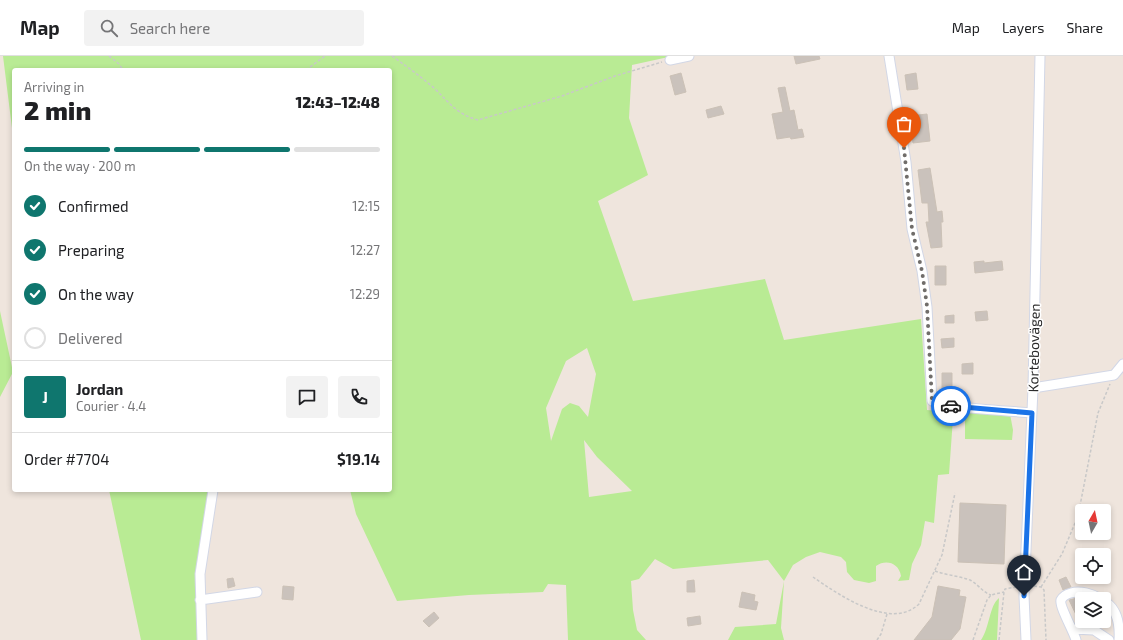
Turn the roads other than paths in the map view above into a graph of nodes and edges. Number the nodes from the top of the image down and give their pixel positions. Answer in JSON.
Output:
{"nodes":[{"id":1,"x":689,"y":56,"type":"edge"},
{"id":2,"x":889,"y":56,"type":"edge"},
{"id":3,"x":1040,"y":56,"type":"edge"},
{"id":4,"x":670,"y":60,"type":"road end"},
{"id":5,"x":1123,"y":364,"type":"edge"},
{"id":6,"x":1033,"y":388,"type":"junction"},
{"id":7,"x":1032,"y":413,"type":"junction"},
{"id":8,"x":213,"y":492,"type":"edge"},
{"id":9,"x":257,"y":592,"type":"dead end"},
{"id":10,"x":1075,"y":592,"type":"edge"},
{"id":11,"x":200,"y":600,"type":"junction"},
{"id":12,"x":1111,"y":606,"type":"edge"},
{"id":13,"x":1073,"y":629,"type":"junction"},
{"id":14,"x":202,"y":640,"type":"edge"},
{"id":15,"x":1026,"y":640,"type":"edge"},
{"id":16,"x":1076,"y":640,"type":"edge"},
{"id":17,"x":1109,"y":640,"type":"edge"},
{"id":18,"x":1119,"y":640,"type":"edge"}],
"edges":[{"from":1,"to":4,"type":"street"},
{"from":2,"to":7,"type":"street"},
{"from":3,"to":6,"type":"street","name":"Kortebovägen"},
{"from":5,"to":6,"type":"street"},
{"from":6,"to":7,"type":"street","name":"Kortebovägen"},
{"from":7,"to":15,"type":"street","name":"Kortebovägen"},
{"from":8,"to":11,"type":"street"},
{"from":9,"to":11,"type":"street"},
{"from":10,"to":13,"type":"street"},
{"from":11,"to":14,"type":"street"},
{"from":12,"to":18,"type":"street"},
{"from":13,"to":16,"type":"street"},
{"from":13,"to":17,"type":"street"}]}
